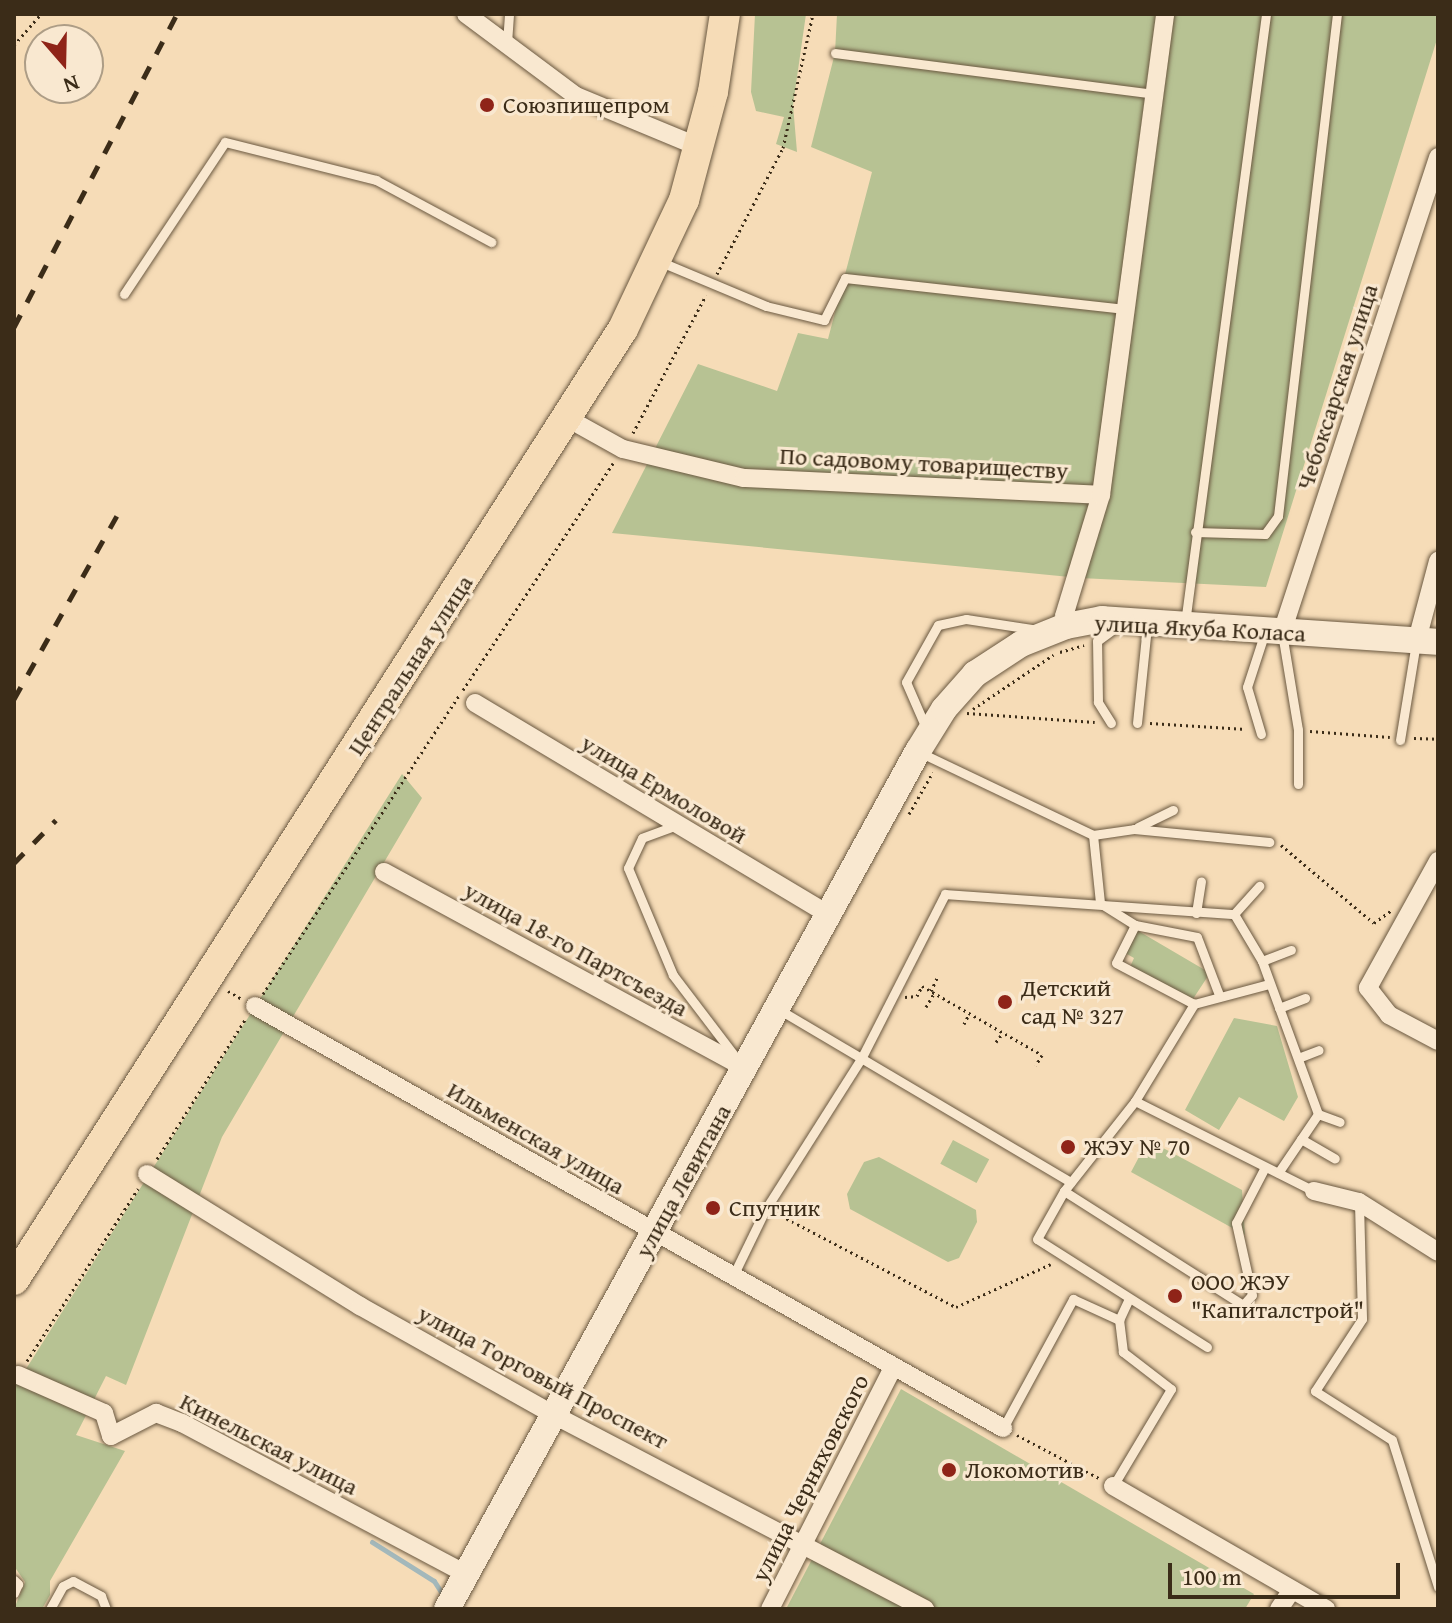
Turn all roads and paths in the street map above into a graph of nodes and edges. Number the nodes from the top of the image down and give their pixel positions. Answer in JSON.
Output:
{"nodes":[{"id":1,"x":41,"y":14,"type":"edge"},
{"id":2,"x":466,"y":14,"type":"edge"},
{"id":3,"x":509,"y":14,"type":"edge"},
{"id":4,"x":725,"y":14,"type":"edge"},
{"id":5,"x":813,"y":14,"type":"edge"},
{"id":6,"x":1165,"y":14,"type":"edge"},
{"id":7,"x":1266,"y":14,"type":"edge"},
{"id":8,"x":1337,"y":14,"type":"edge"},
{"id":9,"x":507,"y":43,"type":"junction"},
{"id":10,"x":14,"y":45,"type":"edge"},
{"id":11,"x":835,"y":53,"type":"dead end"},
{"id":12,"x":1155,"y":94,"type":"junction"},
{"id":13,"x":699,"y":147,"type":"junction"},
{"id":14,"x":1438,"y":157,"type":"edge"},
{"id":15,"x":491,"y":242,"type":"dead end"},
{"id":16,"x":657,"y":260,"type":"junction"},
{"id":17,"x":711,"y":285,"type":"junction"},
{"id":18,"x":124,"y":294,"type":"dead end"},
{"id":19,"x":1127,"y":309,"type":"junction"},
{"id":20,"x":567,"y":418,"type":"junction"},
{"id":21,"x":623,"y":449,"type":"junction"},
{"id":22,"x":1101,"y":495,"type":"junction"},
{"id":23,"x":1195,"y":532,"type":"junction"},
{"id":24,"x":1438,"y":561,"type":"edge"},
{"id":25,"x":1136,"y":621,"type":"junction"},
{"id":26,"x":1185,"y":623,"type":"junction"},
{"id":27,"x":1057,"y":629,"type":"junction"},
{"id":28,"x":1274,"y":631,"type":"junction"},
{"id":29,"x":1097,"y":641,"type":"junction"},
{"id":30,"x":1427,"y":641,"type":"edge"},
{"id":31,"x":475,"y":703,"type":"dead end"},
{"id":32,"x":967,"y":713,"type":"junction"},
{"id":33,"x":1111,"y":723,"type":"joint"},
{"id":34,"x":1137,"y":723,"type":"joint"},
{"id":35,"x":960,"y":726,"type":"dead end"},
{"id":36,"x":1298,"y":730,"type":"junction"},
{"id":37,"x":1261,"y":732,"type":"joint"},
{"id":38,"x":1400,"y":739,"type":"junction"},
{"id":39,"x":1438,"y":739,"type":"edge"},
{"id":40,"x":928,"y":749,"type":"junction"},
{"id":41,"x":1298,"y":784,"type":"dead end"},
{"id":42,"x":1173,"y":810,"type":"dead end"},
{"id":43,"x":904,"y":822,"type":"dead end"},
{"id":44,"x":677,"y":825,"type":"junction"},
{"id":45,"x":1134,"y":829,"type":"junction"},
{"id":46,"x":1093,"y":835,"type":"junction"},
{"id":47,"x":1269,"y":842,"type":"joint"},
{"id":48,"x":1438,"y":861,"type":"edge"},
{"id":49,"x":384,"y":872,"type":"dead end"},
{"id":50,"x":1201,"y":881,"type":"dead end"},
{"id":51,"x":1259,"y":886,"type":"dead end"},
{"id":52,"x":1417,"y":899,"type":"junction"},
{"id":53,"x":1100,"y":903,"type":"junction"},
{"id":54,"x":1196,"y":913,"type":"junction"},
{"id":55,"x":1234,"y":914,"type":"junction"},
{"id":56,"x":829,"y":915,"type":"junction"},
{"id":57,"x":1135,"y":925,"type":"junction"},
{"id":58,"x":1291,"y":950,"type":"dead end"},
{"id":59,"x":1262,"y":961,"type":"junction"},
{"id":60,"x":938,"y":976,"type":"dead end"},
{"id":61,"x":207,"y":979,"type":"junction"},
{"id":62,"x":1269,"y":984,"type":"junction"},
{"id":63,"x":894,"y":992,"type":"junction"},
{"id":64,"x":933,"y":992,"type":"junction"},
{"id":65,"x":1219,"y":995,"type":"junction"},
{"id":66,"x":1305,"y":998,"type":"dead end"},
{"id":67,"x":1194,"y":1004,"type":"junction"},
{"id":68,"x":255,"y":1006,"type":"junction"},
{"id":69,"x":926,"y":1007,"type":"dead end"},
{"id":70,"x":1279,"y":1008,"type":"junction"},
{"id":71,"x":777,"y":1009,"type":"junction"},
{"id":72,"x":969,"y":1014,"type":"junction"},
{"id":73,"x":964,"y":1024,"type":"dead end"},
{"id":74,"x":1002,"y":1034,"type":"junction"},
{"id":75,"x":1438,"y":1041,"type":"edge"},
{"id":76,"x":996,"y":1042,"type":"dead end"},
{"id":77,"x":1319,"y":1050,"type":"dead end"},
{"id":78,"x":862,"y":1057,"type":"junction"},
{"id":79,"x":1298,"y":1058,"type":"junction"},
{"id":80,"x":1036,"y":1065,"type":"dead end"},
{"id":81,"x":745,"y":1068,"type":"junction"},
{"id":82,"x":1135,"y":1101,"type":"junction"},
{"id":83,"x":1318,"y":1114,"type":"junction"},
{"id":84,"x":1340,"y":1122,"type":"dead end"},
{"id":85,"x":1301,"y":1139,"type":"junction"},
{"id":86,"x":1335,"y":1159,"type":"dead end"},
{"id":87,"x":1265,"y":1167,"type":"junction"},
{"id":88,"x":1278,"y":1173,"type":"junction"},
{"id":89,"x":147,"y":1174,"type":"junction"},
{"id":90,"x":1071,"y":1182,"type":"junction"},
{"id":91,"x":1064,"y":1191,"type":"junction"},
{"id":92,"x":1314,"y":1191,"type":"joint"},
{"id":93,"x":1359,"y":1202,"type":"junction"},
{"id":94,"x":765,"y":1210,"type":"junction"},
{"id":95,"x":655,"y":1233,"type":"junction"},
{"id":96,"x":1438,"y":1252,"type":"edge"},
{"id":97,"x":1065,"y":1257,"type":"junction"},
{"id":98,"x":733,"y":1276,"type":"junction"},
{"id":99,"x":14,"y":1280,"type":"edge"},
{"id":100,"x":1129,"y":1299,"type":"junction"},
{"id":101,"x":1119,"y":1320,"type":"junction"},
{"id":102,"x":1207,"y":1347,"type":"dead end"},
{"id":103,"x":893,"y":1368,"type":"junction"},
{"id":104,"x":18,"y":1375,"type":"joint"},
{"id":105,"x":554,"y":1415,"type":"junction"},
{"id":106,"x":1003,"y":1428,"type":"junction"},
{"id":107,"x":1113,"y":1486,"type":"junction"},
{"id":108,"x":802,"y":1541,"type":"junction"},
{"id":109,"x":1434,"y":1558,"type":"edge"},
{"id":110,"x":466,"y":1574,"type":"junction"},
{"id":111,"x":14,"y":1580,"type":"edge"},
{"id":112,"x":1438,"y":1587,"type":"edge"},
{"id":113,"x":1292,"y":1590,"type":"junction"},
{"id":114,"x":14,"y":1593,"type":"edge"},
{"id":115,"x":449,"y":1605,"type":"edge"},
{"id":116,"x":50,"y":1609,"type":"edge"},
{"id":117,"x":106,"y":1609,"type":"edge"},
{"id":118,"x":770,"y":1609,"type":"edge"},
{"id":119,"x":925,"y":1609,"type":"edge"},
{"id":120,"x":1279,"y":1609,"type":"edge"},
{"id":121,"x":1326,"y":1609,"type":"edge"}],
"edges":[{"from":1,"to":10,"type":"path"},
{"from":2,"to":9,"type":"street"},
{"from":3,"to":9,"type":"lane"},
{"from":4,"to":13,"type":"main road","name":"Центральная улица"},
{"from":5,"to":17,"type":"path"},
{"from":6,"to":12,"type":"street"},
{"from":7,"to":23,"type":"lane"},
{"from":8,"to":23,"type":"lane"},
{"from":9,"to":13,"type":"street"},
{"from":11,"to":12,"type":"lane"},
{"from":12,"to":19,"type":"street"},
{"from":13,"to":16,"type":"main road","name":"Центральная улица"},
{"from":14,"to":28,"type":"street","name":"Чебоксарская улица"},
{"from":15,"to":18,"type":"lane"},
{"from":16,"to":17,"type":"lane"},
{"from":16,"to":20,"type":"main road","name":"Центральная улица"},
{"from":17,"to":19,"type":"lane"},
{"from":17,"to":21,"type":"path"},
{"from":19,"to":22,"type":"street"},
{"from":20,"to":21,"type":"street","name":"По садовому товариществу"},
{"from":20,"to":61,"type":"main road","name":"Центральная улица"},
{"from":21,"to":22,"type":"street","name":"По садовому товариществу"},
{"from":21,"to":68,"type":"path"},
{"from":22,"to":27,"type":"street"},
{"from":23,"to":26,"type":"lane"},
{"from":24,"to":30,"type":"street"},
{"from":25,"to":26,"type":"street","name":"улица Якуба Коласа"},
{"from":25,"to":27,"type":"street","name":"улица Якуба Коласа"},
{"from":25,"to":29,"type":"lane"},
{"from":25,"to":34,"type":"lane"},
{"from":26,"to":28,"type":"street","name":"улица Якуба Коласа"},
{"from":27,"to":40,"type":"street","name":"улица Якуба Коласа"},
{"from":27,"to":40,"type":"lane"},
{"from":28,"to":30,"type":"street","name":"улица Якуба Коласа"},
{"from":28,"to":36,"type":"lane"},
{"from":28,"to":37,"type":"lane"},
{"from":29,"to":32,"type":"path"},
{"from":29,"to":33,"type":"lane"},
{"from":30,"to":38,"type":"lane"},
{"from":31,"to":44,"type":"street","name":"улица Ермоловой"},
{"from":32,"to":33,"type":"path"},
{"from":32,"to":35,"type":"path"},
{"from":34,"to":37,"type":"path"},
{"from":36,"to":38,"type":"path"},
{"from":36,"to":41,"type":"lane"},
{"from":38,"to":39,"type":"path"},
{"from":40,"to":43,"type":"path"},
{"from":40,"to":46,"type":"lane"},
{"from":40,"to":56,"type":"street","name":"улица Левитана"},
{"from":42,"to":45,"type":"lane"},
{"from":44,"to":56,"type":"street","name":"улица Ермоловой"},
{"from":44,"to":81,"type":"lane"},
{"from":45,"to":46,"type":"lane"},
{"from":45,"to":47,"type":"lane"},
{"from":46,"to":53,"type":"lane"},
{"from":47,"to":52,"type":"path"},
{"from":48,"to":52,"type":"street"},
{"from":49,"to":81,"type":"street","name":"улица 18-го Партсъезда"},
{"from":50,"to":54,"type":"lane"},
{"from":51,"to":55,"type":"lane"},
{"from":52,"to":75,"type":"street"},
{"from":53,"to":54,"type":"lane"},
{"from":53,"to":57,"type":"lane"},
{"from":53,"to":63,"type":"lane"},
{"from":54,"to":55,"type":"lane"},
{"from":55,"to":59,"type":"lane"},
{"from":56,"to":71,"type":"street","name":"улица Левитана"},
{"from":57,"to":65,"type":"lane"},
{"from":57,"to":67,"type":"lane"},
{"from":58,"to":59,"type":"lane"},
{"from":59,"to":62,"type":"lane"},
{"from":60,"to":64,"type":"path"},
{"from":61,"to":68,"type":"path"},
{"from":61,"to":99,"type":"main road","name":"Центральная улица"},
{"from":62,"to":65,"type":"lane"},
{"from":62,"to":70,"type":"lane"},
{"from":63,"to":64,"type":"path"},
{"from":63,"to":78,"type":"lane"},
{"from":64,"to":69,"type":"path"},
{"from":64,"to":72,"type":"path"},
{"from":65,"to":67,"type":"lane"},
{"from":66,"to":70,"type":"lane"},
{"from":67,"to":82,"type":"lane"},
{"from":68,"to":89,"type":"path"},
{"from":68,"to":95,"type":"street","name":"Ильменская улица"},
{"from":70,"to":79,"type":"lane"},
{"from":71,"to":78,"type":"lane"},
{"from":71,"to":81,"type":"street","name":"улица Левитана"},
{"from":72,"to":73,"type":"path"},
{"from":72,"to":74,"type":"path"},
{"from":74,"to":76,"type":"path"},
{"from":74,"to":80,"type":"path"},
{"from":77,"to":79,"type":"lane"},
{"from":78,"to":90,"type":"lane"},
{"from":78,"to":94,"type":"lane"},
{"from":79,"to":83,"type":"lane"},
{"from":81,"to":95,"type":"street","name":"улица Левитана"},
{"from":82,"to":87,"type":"lane"},
{"from":82,"to":90,"type":"lane"},
{"from":83,"to":84,"type":"lane"},
{"from":83,"to":85,"type":"lane"},
{"from":85,"to":86,"type":"lane"},
{"from":85,"to":88,"type":"lane"},
{"from":87,"to":88,"type":"lane"},
{"from":87,"to":91,"type":"lane"},
{"from":88,"to":92,"type":"lane"},
{"from":89,"to":104,"type":"path"},
{"from":89,"to":105,"type":"street","name":"улица Торговый Проспект"},
{"from":90,"to":91,"type":"lane"},
{"from":91,"to":97,"type":"lane"},
{"from":92,"to":93,"type":"street"},
{"from":93,"to":96,"type":"street"},
{"from":93,"to":109,"type":"lane"},
{"from":94,"to":97,"type":"path"},
{"from":94,"to":98,"type":"lane"},
{"from":95,"to":98,"type":"street","name":"Ильменская улица"},
{"from":95,"to":105,"type":"street","name":"улица Левитана"},
{"from":97,"to":100,"type":"lane"},
{"from":98,"to":103,"type":"street","name":"Ильменская улица"},
{"from":100,"to":101,"type":"lane"},
{"from":100,"to":102,"type":"lane"},
{"from":101,"to":106,"type":"lane"},
{"from":101,"to":107,"type":"lane"},
{"from":103,"to":106,"type":"street","name":"Ильменская улица"},
{"from":103,"to":108,"type":"street","name":"улица Черняховского"},
{"from":104,"to":110,"type":"street","name":"Кинельская улица"},
{"from":105,"to":108,"type":"street","name":"улица Торговый Проспект"},
{"from":105,"to":110,"type":"street","name":"улица Левитана"},
{"from":106,"to":107,"type":"path"},
{"from":107,"to":113,"type":"street"},
{"from":108,"to":118,"type":"street","name":"улица Черняховского"},
{"from":108,"to":119,"type":"street","name":"улица Торговый Проспект"},
{"from":109,"to":112,"type":"lane"},
{"from":110,"to":115,"type":"street","name":"улица Левитана"},
{"from":111,"to":114,"type":"lane"},
{"from":113,"to":120,"type":"street"},
{"from":113,"to":121,"type":"street"},
{"from":116,"to":117,"type":"lane"}]}
